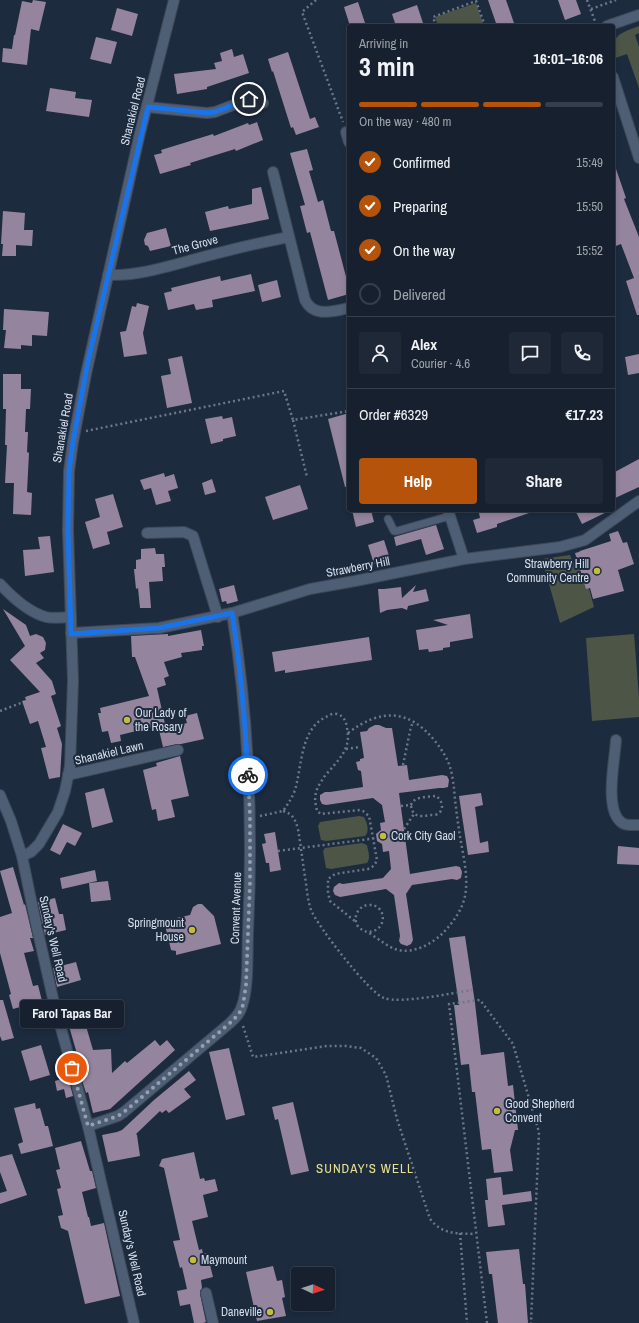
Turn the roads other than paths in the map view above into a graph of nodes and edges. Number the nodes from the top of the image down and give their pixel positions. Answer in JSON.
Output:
{"nodes":[{"id":1,"x":174,"y":0,"type":"edge"},
{"id":2,"x":639,"y":15,"type":"edge"},
{"id":3,"x":613,"y":24,"type":"edge"},
{"id":4,"x":615,"y":83,"type":"edge"},
{"id":5,"x":263,"y":103,"type":"dead end"},
{"id":6,"x":148,"y":107,"type":"junction"},
{"id":7,"x":639,"y":158,"type":"edge"},
{"id":8,"x":273,"y":172,"type":"dead end"},
{"id":9,"x":289,"y":237,"type":"junction"},
{"id":10,"x":108,"y":274,"type":"junction"},
{"id":11,"x":347,"y":308,"type":"edge"},
{"id":12,"x":639,"y":501,"type":"edge"},
{"id":13,"x":449,"y":513,"type":"edge"},
{"id":14,"x":388,"y":519,"type":"dead end"},
{"id":15,"x":147,"y":533,"type":"dead end"},
{"id":16,"x":464,"y":559,"type":"junction"},
{"id":17,"x":0,"y":584,"type":"edge"},
{"id":18,"x":232,"y":613,"type":"junction"},
{"id":19,"x":71,"y":617,"type":"junction"},
{"id":20,"x":218,"y":617,"type":"junction"},
{"id":21,"x":71,"y":634,"type":"junction"},
{"id":22,"x":616,"y":740,"type":"dead end"},
{"id":23,"x":178,"y":750,"type":"dead end"},
{"id":24,"x":68,"y":775,"type":"junction"},
{"id":25,"x":0,"y":795,"type":"edge"},
{"id":26,"x":639,"y":826,"type":"edge"},
{"id":27,"x":22,"y":856,"type":"junction"},
{"id":28,"x":88,"y":1126,"type":"junction"},
{"id":29,"x":206,"y":1293,"type":"dead end"},
{"id":30,"x":134,"y":1323,"type":"edge"},
{"id":31,"x":213,"y":1323,"type":"edge"}],
"edges":[{"from":1,"to":6,"type":"street","name":"Shanakiel Road"},
{"from":2,"to":3,"type":"street"},
{"from":4,"to":7,"type":"street"},
{"from":5,"to":6,"type":"street"},
{"from":6,"to":10,"type":"street","name":"Shanakiel Road"},
{"from":8,"to":9,"type":"street"},
{"from":9,"to":10,"type":"street","name":"The Grove"},
{"from":9,"to":11,"type":"street"},
{"from":10,"to":19,"type":"street","name":"Shanakiel Road"},
{"from":12,"to":16,"type":"street","name":"Strawberry Hill"},
{"from":13,"to":14,"type":"lane"},
{"from":13,"to":16,"type":"street"},
{"from":15,"to":20,"type":"street"},
{"from":16,"to":18,"type":"street","name":"Strawberry Hill"},
{"from":17,"to":19,"type":"street"},
{"from":18,"to":20,"type":"street","name":"Strawberry Hill"},
{"from":18,"to":28,"type":"street","name":"Convent Avenue"},
{"from":19,"to":21,"type":"street","name":"Shanakiel Road"},
{"from":20,"to":21,"type":"street","name":"Strawberry Hill"},
{"from":21,"to":24,"type":"street","name":"Shanakiel Road"},
{"from":22,"to":26,"type":"street"},
{"from":23,"to":24,"type":"street","name":"Shanakiel Lawn"},
{"from":24,"to":27,"type":"street","name":"Shanakiel Road"},
{"from":25,"to":27,"type":"street","name":"Sunday's Well Road"},
{"from":27,"to":28,"type":"street","name":"Sunday's Well Road"},
{"from":28,"to":30,"type":"street","name":"Sunday's Well Road"},
{"from":29,"to":31,"type":"street"}]}
